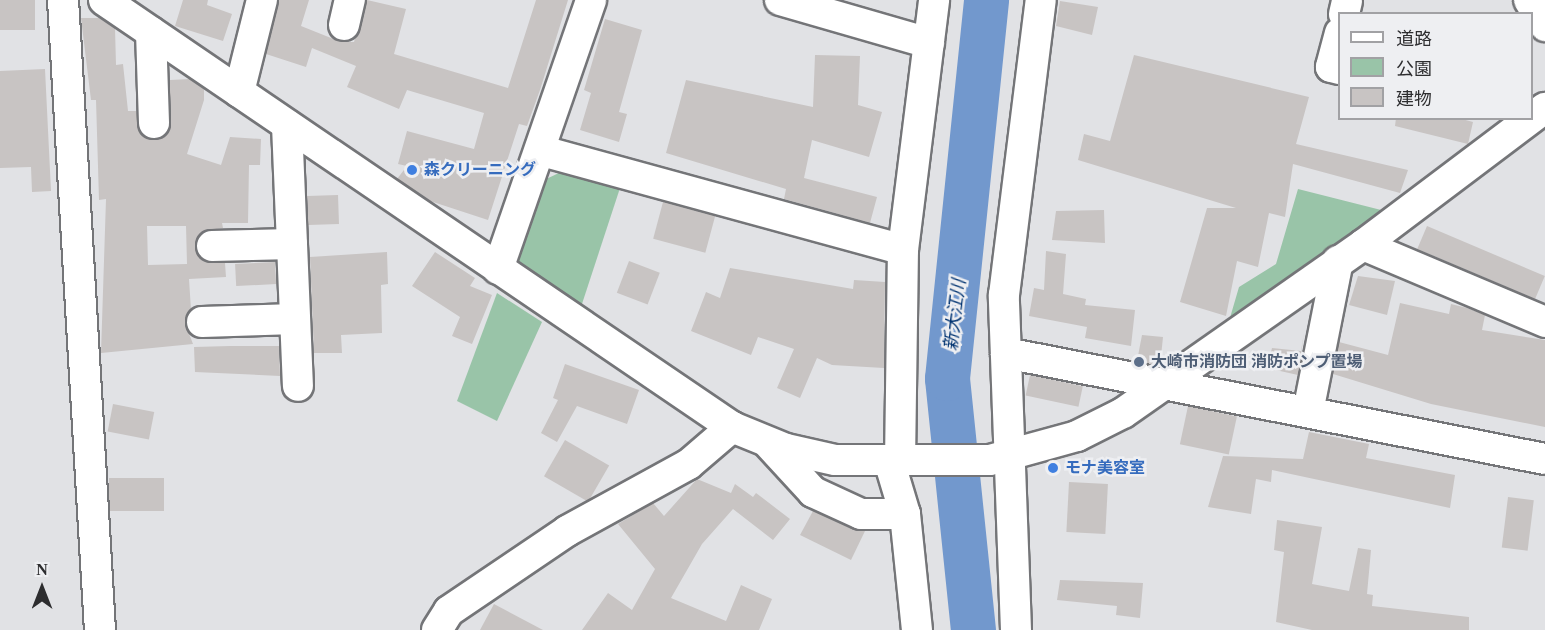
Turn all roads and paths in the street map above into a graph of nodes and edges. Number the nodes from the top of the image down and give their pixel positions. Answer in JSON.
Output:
{"nodes":[{"id":1,"x":63,"y":0,"type":"edge"},
{"id":2,"x":104,"y":0,"type":"edge"},
{"id":3,"x":262,"y":0,"type":"edge"},
{"id":4,"x":591,"y":0,"type":"edge"},
{"id":5,"x":780,"y":0,"type":"edge"},
{"id":6,"x":934,"y":0,"type":"edge"},
{"id":7,"x":1041,"y":0,"type":"edge"},
{"id":8,"x":1529,"y":0,"type":"edge"},
{"id":9,"x":1545,"y":26,"type":"edge"},
{"id":10,"x":151,"y":32,"type":"junction"},
{"id":11,"x":1338,"y":41,"type":"edge"},
{"id":12,"x":929,"y":43,"type":"junction"},
{"id":13,"x":1338,"y":69,"type":"edge"},
{"id":14,"x":239,"y":92,"type":"junction"},
{"id":15,"x":1530,"y":120,"type":"edge"},
{"id":16,"x":154,"y":123,"type":"dead end"},
{"id":17,"x":287,"y":125,"type":"junction"},
{"id":18,"x":542,"y":151,"type":"junction"},
{"id":19,"x":292,"y":244,"type":"junction"},
{"id":20,"x":1363,"y":245,"type":"junction"},
{"id":21,"x":212,"y":246,"type":"dead end"},
{"id":22,"x":903,"y":250,"type":"junction"},
{"id":23,"x":1338,"y":261,"type":"junction"},
{"id":24,"x":498,"y":269,"type":"junction"},
{"id":25,"x":295,"y":319,"type":"junction"},
{"id":26,"x":202,"y":322,"type":"dead end"},
{"id":27,"x":1545,"y":322,"type":"edge"},
{"id":28,"x":1006,"y":353,"type":"junction"},
{"id":29,"x":1173,"y":382,"type":"junction"},
{"id":30,"x":298,"y":386,"type":"dead end"},
{"id":31,"x":1308,"y":412,"type":"junction"},
{"id":32,"x":732,"y":427,"type":"junction"},
{"id":33,"x":766,"y":441,"type":"junction"},
{"id":34,"x":999,"y":458,"type":"junction"},
{"id":35,"x":1545,"y":459,"type":"edge"},
{"id":36,"x":903,"y":463,"type":"junction"},
{"id":37,"x":905,"y":514,"type":"junction"},
{"id":38,"x":100,"y":630,"type":"edge"},
{"id":39,"x":437,"y":630,"type":"edge"},
{"id":40,"x":917,"y":630,"type":"edge"},
{"id":41,"x":1016,"y":630,"type":"edge"}],
"edges":[{"from":1,"to":38,"type":"street"},
{"from":2,"to":10,"type":"street"},
{"from":3,"to":14,"type":"street"},
{"from":4,"to":18,"type":"street"},
{"from":5,"to":12,"type":"street"},
{"from":6,"to":12,"type":"street"},
{"from":7,"to":28,"type":"street"},
{"from":8,"to":9,"type":"street"},
{"from":10,"to":14,"type":"street"},
{"from":10,"to":16,"type":"street"},
{"from":11,"to":13,"type":"street"},
{"from":12,"to":22,"type":"street"},
{"from":14,"to":17,"type":"street"},
{"from":15,"to":20,"type":"street"},
{"from":17,"to":19,"type":"street"},
{"from":17,"to":24,"type":"street"},
{"from":18,"to":22,"type":"street"},
{"from":18,"to":24,"type":"street"},
{"from":19,"to":21,"type":"street"},
{"from":19,"to":25,"type":"street"},
{"from":20,"to":23,"type":"street"},
{"from":20,"to":27,"type":"street"},
{"from":22,"to":36,"type":"street"},
{"from":23,"to":29,"type":"street"},
{"from":23,"to":31,"type":"street"},
{"from":24,"to":32,"type":"street"},
{"from":25,"to":26,"type":"street"},
{"from":25,"to":30,"type":"street"},
{"from":28,"to":29,"type":"street"},
{"from":28,"to":34,"type":"street"},
{"from":29,"to":31,"type":"street"},
{"from":29,"to":34,"type":"street"},
{"from":31,"to":35,"type":"street"},
{"from":32,"to":33,"type":"street"},
{"from":32,"to":39,"type":"street"},
{"from":33,"to":36,"type":"street"},
{"from":33,"to":37,"type":"street"},
{"from":34,"to":36,"type":"street"},
{"from":34,"to":41,"type":"street"},
{"from":36,"to":37,"type":"street"},
{"from":37,"to":40,"type":"street"}]}
